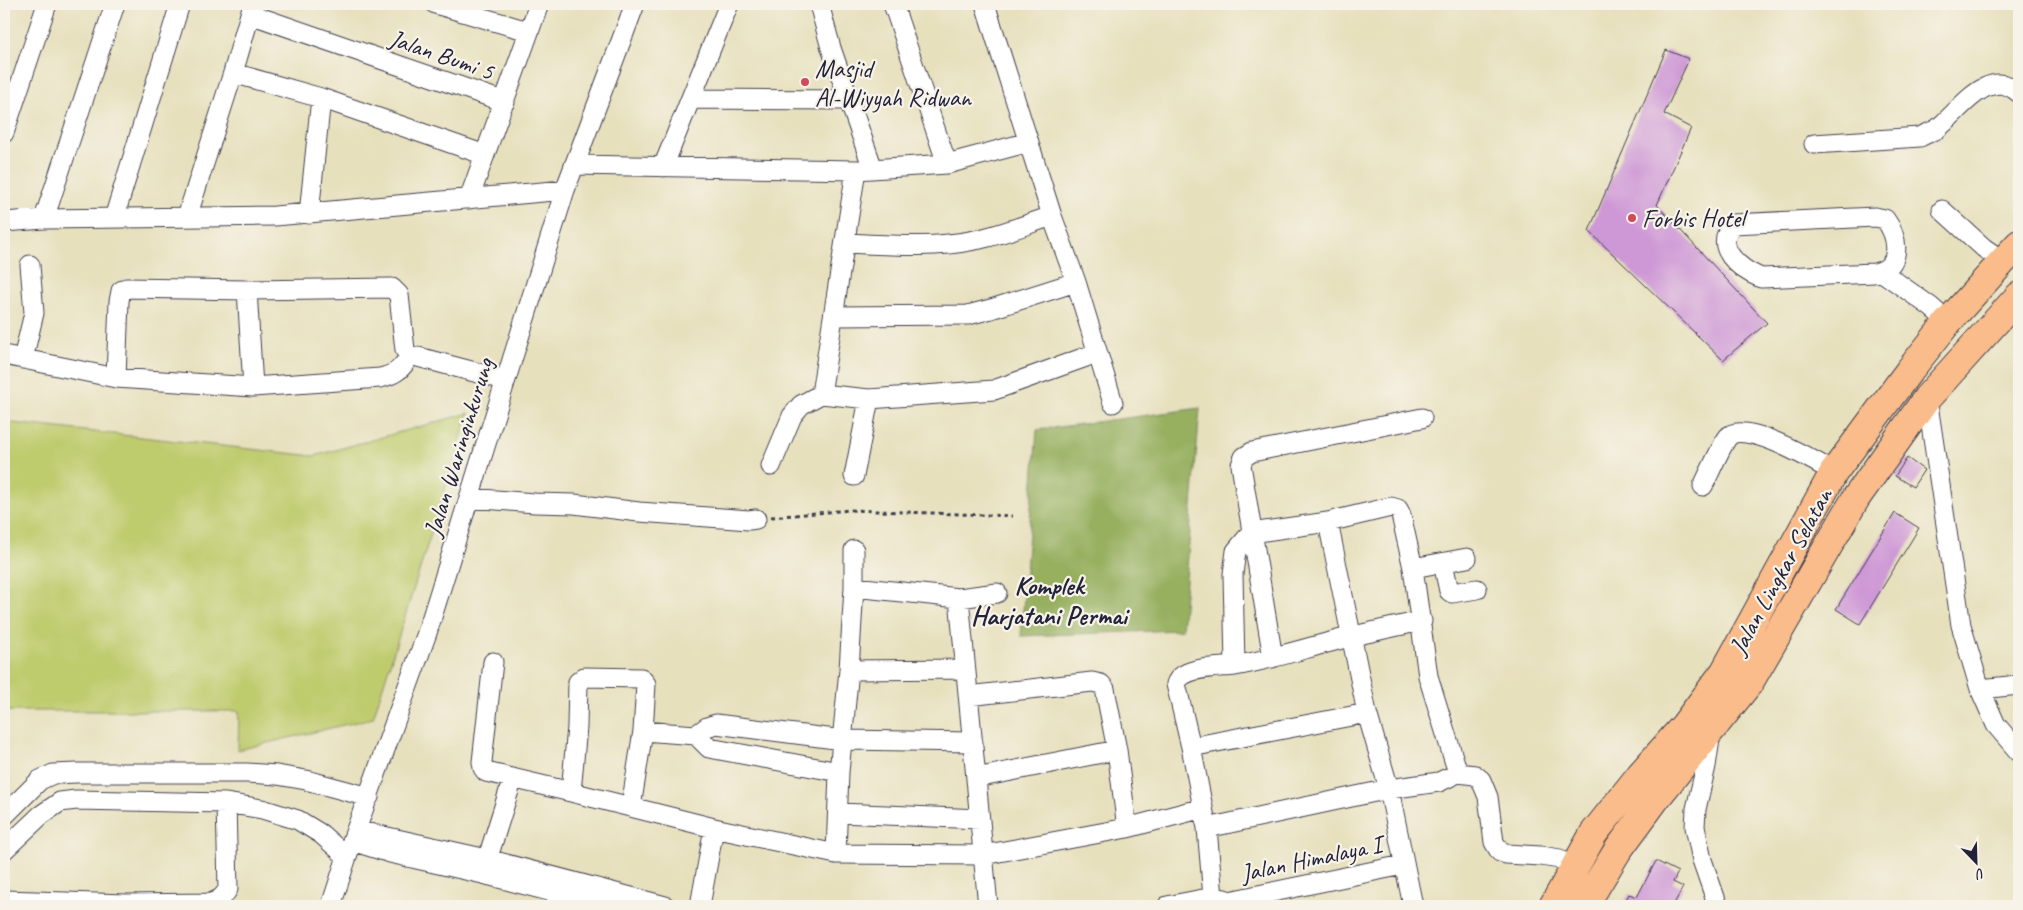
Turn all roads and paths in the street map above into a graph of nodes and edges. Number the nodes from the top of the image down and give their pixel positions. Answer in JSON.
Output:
{"nodes":[{"id":1,"x":47,"y":4,"type":"edge"},
{"id":2,"x":115,"y":4,"type":"edge"},
{"id":3,"x":180,"y":4,"type":"edge"},
{"id":4,"x":435,"y":4,"type":"edge"},
{"id":5,"x":539,"y":4,"type":"edge"},
{"id":6,"x":729,"y":4,"type":"edge"},
{"id":7,"x":819,"y":4,"type":"edge"},
{"id":8,"x":893,"y":4,"type":"edge"},
{"id":9,"x":985,"y":4,"type":"edge"},
{"id":10,"x":631,"y":5,"type":"edge"},
{"id":11,"x":251,"y":9,"type":"edge"},
{"id":12,"x":528,"y":31,"type":"junction"},
{"id":13,"x":234,"y":73,"type":"junction"},
{"id":14,"x":2019,"y":93,"type":"edge"},
{"id":15,"x":321,"y":98,"type":"junction"},
{"id":16,"x":691,"y":99,"type":"junction"},
{"id":17,"x":850,"y":100,"type":"junction"},
{"id":18,"x":505,"y":102,"type":"junction"},
{"id":19,"x":4,"y":133,"type":"edge"},
{"id":20,"x":1029,"y":142,"type":"junction"},
{"id":21,"x":1814,"y":144,"type":"dead end"},
{"id":22,"x":485,"y":155,"type":"junction"},
{"id":23,"x":947,"y":164,"type":"junction"},
{"id":24,"x":574,"y":165,"type":"junction"},
{"id":25,"x":663,"y":167,"type":"junction"},
{"id":26,"x":865,"y":170,"type":"junction"},
{"id":27,"x":565,"y":190,"type":"junction"},
{"id":28,"x":469,"y":199,"type":"junction"},
{"id":29,"x":1942,"y":210,"type":"dead end"},
{"id":30,"x":309,"y":214,"type":"junction"},
{"id":31,"x":1052,"y":216,"type":"junction"},
{"id":32,"x":187,"y":217,"type":"junction"},
{"id":33,"x":114,"y":218,"type":"junction"},
{"id":34,"x":44,"y":220,"type":"junction"},
{"id":35,"x":4,"y":222,"type":"edge"},
{"id":36,"x":845,"y":243,"type":"junction"},
{"id":37,"x":2011,"y":252,"type":"edge"},
{"id":38,"x":30,"y":265,"type":"dead end"},
{"id":39,"x":1886,"y":268,"type":"junction"},
{"id":40,"x":1076,"y":282,"type":"junction"},
{"id":41,"x":247,"y":290,"type":"junction"},
{"id":42,"x":2019,"y":296,"type":"edge"},
{"id":43,"x":834,"y":316,"type":"junction"},
{"id":44,"x":1953,"y":317,"type":"junction"},
{"id":45,"x":1097,"y":353,"type":"junction"},
{"id":46,"x":4,"y":355,"type":"edge"},
{"id":47,"x":410,"y":356,"type":"junction"},
{"id":48,"x":23,"y":359,"type":"junction"},
{"id":49,"x":116,"y":378,"type":"junction"},
{"id":50,"x":505,"y":380,"type":"junction"},
{"id":51,"x":252,"y":387,"type":"junction"},
{"id":52,"x":821,"y":394,"type":"junction"},
{"id":53,"x":1927,"y":398,"type":"junction"},
{"id":54,"x":869,"y":399,"type":"junction"},
{"id":55,"x":1113,"y":403,"type":"dead end"},
{"id":56,"x":1422,"y":418,"type":"dead end"},
{"id":57,"x":771,"y":466,"type":"dead end"},
{"id":58,"x":1834,"y":472,"type":"junction"},
{"id":59,"x":854,"y":476,"type":"dead end"},
{"id":60,"x":1703,"y":486,"type":"dead end"},
{"id":61,"x":469,"y":498,"type":"junction"},
{"id":62,"x":1013,"y":516,"type":"dead end"},
{"id":63,"x":756,"y":519,"type":"joint"},
{"id":64,"x":1328,"y":522,"type":"junction"},
{"id":65,"x":1251,"y":533,"type":"junction"},
{"id":66,"x":854,"y":550,"type":"dead end"},
{"id":67,"x":1467,"y":558,"type":"dead end"},
{"id":68,"x":1443,"y":563,"type":"junction"},
{"id":69,"x":1413,"y":568,"type":"junction"},
{"id":70,"x":854,"y":587,"type":"junction"},
{"id":71,"x":1477,"y":589,"type":"dead end"},
{"id":72,"x":997,"y":593,"type":"dead end"},
{"id":73,"x":959,"y":598,"type":"junction"},
{"id":74,"x":1422,"y":621,"type":"junction"},
{"id":75,"x":1351,"y":637,"type":"junction"},
{"id":76,"x":1273,"y":658,"type":"junction"},
{"id":77,"x":493,"y":662,"type":"dead end"},
{"id":78,"x":1236,"y":666,"type":"junction"},
{"id":79,"x":965,"y":669,"type":"junction"},
{"id":80,"x":849,"y":670,"type":"junction"},
{"id":81,"x":2019,"y":685,"type":"edge"},
{"id":82,"x":1980,"y":689,"type":"junction"},
{"id":83,"x":968,"y":696,"type":"junction"},
{"id":84,"x":1367,"y":713,"type":"junction"},
{"id":85,"x":643,"y":731,"type":"junction"},
{"id":86,"x":696,"y":735,"type":"junction"},
{"id":87,"x":1698,"y":735,"type":"junction"},
{"id":88,"x":844,"y":740,"type":"junction"},
{"id":89,"x":973,"y":742,"type":"junction"},
{"id":90,"x":1192,"y":747,"type":"junction"},
{"id":91,"x":1117,"y":750,"type":"junction"},
{"id":92,"x":2019,"y":752,"type":"edge"},
{"id":93,"x":839,"y":772,"type":"junction"},
{"id":94,"x":1458,"y":773,"type":"junction"},
{"id":95,"x":512,"y":778,"type":"junction"},
{"id":96,"x":976,"y":778,"type":"junction"},
{"id":97,"x":1389,"y":789,"type":"junction"},
{"id":98,"x":571,"y":792,"type":"junction"},
{"id":99,"x":369,"y":797,"type":"junction"},
{"id":100,"x":226,"y":803,"type":"junction"},
{"id":101,"x":631,"y":807,"type":"junction"},
{"id":102,"x":1203,"y":808,"type":"junction"},
{"id":103,"x":838,"y":813,"type":"junction"},
{"id":104,"x":4,"y":816,"type":"edge"},
{"id":105,"x":980,"y":819,"type":"junction"},
{"id":106,"x":714,"y":828,"type":"junction"},
{"id":107,"x":1127,"y":828,"type":"junction"},
{"id":108,"x":1206,"y":828,"type":"junction"},
{"id":109,"x":352,"y":843,"type":"junction"},
{"id":110,"x":4,"y":850,"type":"edge"},
{"id":111,"x":836,"y":854,"type":"junction"},
{"id":112,"x":983,"y":856,"type":"junction"},
{"id":113,"x":1560,"y":859,"type":"dead end"},
{"id":114,"x":1403,"y":865,"type":"junction"},
{"id":115,"x":485,"y":866,"type":"junction"},
{"id":116,"x":4,"y":900,"type":"edge"},
{"id":117,"x":1220,"y":902,"type":"edge"},
{"id":118,"x":331,"y":906,"type":"edge"},
{"id":119,"x":607,"y":906,"type":"edge"},
{"id":120,"x":665,"y":906,"type":"edge"},
{"id":121,"x":700,"y":906,"type":"edge"},
{"id":122,"x":988,"y":906,"type":"edge"},
{"id":123,"x":1167,"y":906,"type":"edge"},
{"id":124,"x":1413,"y":906,"type":"edge"},
{"id":125,"x":1553,"y":906,"type":"edge"},
{"id":126,"x":1584,"y":906,"type":"edge"},
{"id":127,"x":1718,"y":906,"type":"edge"}],
"edges":[{"from":1,"to":19,"type":"street"},
{"from":2,"to":34,"type":"street"},
{"from":3,"to":33,"type":"street"},
{"from":4,"to":12,"type":"street"},
{"from":5,"to":12,"type":"street"},
{"from":6,"to":16,"type":"street"},
{"from":7,"to":17,"type":"street"},
{"from":8,"to":23,"type":"street"},
{"from":9,"to":20,"type":"street"},
{"from":10,"to":24,"type":"street","name":"Jalan Waringinkurung"},
{"from":11,"to":13,"type":"street"},
{"from":11,"to":18,"type":"street","name":"Jalan Bumi 5"},
{"from":12,"to":18,"type":"street"},
{"from":13,"to":15,"type":"street"},
{"from":13,"to":32,"type":"street"},
{"from":14,"to":21,"type":"street"},
{"from":15,"to":22,"type":"street"},
{"from":15,"to":30,"type":"street"},
{"from":16,"to":17,"type":"street"},
{"from":16,"to":25,"type":"street"},
{"from":17,"to":26,"type":"street"},
{"from":18,"to":22,"type":"street"},
{"from":20,"to":23,"type":"street"},
{"from":20,"to":31,"type":"street"},
{"from":22,"to":28,"type":"street"},
{"from":23,"to":26,"type":"street"},
{"from":24,"to":25,"type":"street"},
{"from":24,"to":27,"type":"street","name":"Jalan Waringinkurung"},
{"from":25,"to":26,"type":"street"},
{"from":26,"to":36,"type":"street"},
{"from":27,"to":28,"type":"street"},
{"from":27,"to":50,"type":"street","name":"Jalan Waringinkurung"},
{"from":28,"to":30,"type":"street"},
{"from":29,"to":37,"type":"street"},
{"from":30,"to":32,"type":"street"},
{"from":31,"to":36,"type":"street"},
{"from":31,"to":40,"type":"street"},
{"from":32,"to":33,"type":"street"},
{"from":33,"to":34,"type":"street"},
{"from":34,"to":35,"type":"street"},
{"from":36,"to":43,"type":"street"},
{"from":37,"to":44,"type":"highway","name":"Jalan Lingkar Selatan"},
{"from":38,"to":48,"type":"street"},
{"from":39,"to":39,"type":"street"},
{"from":39,"to":44,"type":"street"},
{"from":40,"to":43,"type":"street"},
{"from":40,"to":45,"type":"street"},
{"from":41,"to":47,"type":"street"},
{"from":41,"to":49,"type":"street"},
{"from":41,"to":51,"type":"street"},
{"from":42,"to":53,"type":"highway","name":"Jalan Lingkar Selatan"},
{"from":43,"to":52,"type":"street"},
{"from":44,"to":58,"type":"highway","name":"Jalan Lingkar Selatan"},
{"from":45,"to":54,"type":"street"},
{"from":45,"to":55,"type":"street"},
{"from":46,"to":48,"type":"street"},
{"from":47,"to":50,"type":"street"},
{"from":47,"to":51,"type":"street"},
{"from":48,"to":49,"type":"street"},
{"from":49,"to":51,"type":"street"},
{"from":50,"to":61,"type":"street","name":"Jalan Waringinkurung"},
{"from":52,"to":54,"type":"street"},
{"from":52,"to":57,"type":"street"},
{"from":53,"to":82,"type":"street"},
{"from":53,"to":87,"type":"highway","name":"Jalan Lingkar Selatan"},
{"from":54,"to":59,"type":"street"},
{"from":56,"to":65,"type":"street"},
{"from":58,"to":60,"type":"street"},
{"from":58,"to":87,"type":"highway","name":"Jalan Lingkar Selatan"},
{"from":61,"to":63,"type":"street"},
{"from":61,"to":99,"type":"street","name":"Jalan Waringinkurung"},
{"from":62,"to":63,"type":"path"},
{"from":64,"to":65,"type":"street"},
{"from":64,"to":69,"type":"street"},
{"from":64,"to":75,"type":"street"},
{"from":65,"to":76,"type":"street"},
{"from":65,"to":78,"type":"street"},
{"from":66,"to":70,"type":"street"},
{"from":67,"to":68,"type":"street"},
{"from":68,"to":69,"type":"street"},
{"from":68,"to":71,"type":"street"},
{"from":69,"to":74,"type":"street"},
{"from":70,"to":73,"type":"street"},
{"from":70,"to":80,"type":"street"},
{"from":72,"to":73,"type":"street"},
{"from":73,"to":79,"type":"street"},
{"from":74,"to":75,"type":"street"},
{"from":74,"to":94,"type":"street"},
{"from":75,"to":76,"type":"street"},
{"from":75,"to":84,"type":"street"},
{"from":76,"to":78,"type":"street"},
{"from":77,"to":95,"type":"street"},
{"from":78,"to":90,"type":"street"},
{"from":79,"to":80,"type":"street"},
{"from":79,"to":83,"type":"street"},
{"from":80,"to":88,"type":"street"},
{"from":81,"to":82,"type":"street"},
{"from":82,"to":92,"type":"street"},
{"from":83,"to":89,"type":"street"},
{"from":83,"to":91,"type":"street"},
{"from":84,"to":90,"type":"street"},
{"from":84,"to":97,"type":"street"},
{"from":85,"to":86,"type":"street"},
{"from":85,"to":98,"type":"street"},
{"from":85,"to":101,"type":"street"},
{"from":86,"to":88,"type":"street"},
{"from":86,"to":93,"type":"street"},
{"from":87,"to":125,"type":"highway","name":"Jalan Lingkar Selatan"},
{"from":87,"to":126,"type":"highway","name":"Jalan Lingkar Selatan"},
{"from":87,"to":127,"type":"street"},
{"from":88,"to":89,"type":"street"},
{"from":88,"to":93,"type":"street"},
{"from":89,"to":96,"type":"street"},
{"from":90,"to":102,"type":"street"},
{"from":91,"to":96,"type":"street"},
{"from":91,"to":107,"type":"street"},
{"from":93,"to":103,"type":"street"},
{"from":94,"to":97,"type":"street"},
{"from":94,"to":113,"type":"street"},
{"from":95,"to":98,"type":"street"},
{"from":95,"to":115,"type":"street"},
{"from":96,"to":105,"type":"street"},
{"from":97,"to":108,"type":"street"},
{"from":97,"to":114,"type":"street"},
{"from":98,"to":101,"type":"street"},
{"from":99,"to":104,"type":"street"},
{"from":99,"to":109,"type":"street","name":"Jalan Waringinkurung"},
{"from":100,"to":109,"type":"street"},
{"from":100,"to":110,"type":"street"},
{"from":100,"to":116,"type":"street"},
{"from":101,"to":106,"type":"street"},
{"from":102,"to":107,"type":"street"},
{"from":102,"to":108,"type":"street"},
{"from":103,"to":105,"type":"street"},
{"from":103,"to":111,"type":"street"},
{"from":105,"to":112,"type":"street"},
{"from":106,"to":111,"type":"street"},
{"from":106,"to":121,"type":"street"},
{"from":107,"to":112,"type":"street"},
{"from":108,"to":117,"type":"street"},
{"from":109,"to":115,"type":"street"},
{"from":109,"to":118,"type":"street","name":"Jalan Waringinkurung"},
{"from":111,"to":112,"type":"street"},
{"from":112,"to":122,"type":"street"},
{"from":114,"to":117,"type":"street","name":"Jalan Himalaya I"},
{"from":114,"to":124,"type":"street"},
{"from":115,"to":119,"type":"street"},
{"from":115,"to":120,"type":"street"},
{"from":117,"to":123,"type":"street","name":"Jalan Himalaya I"}]}
